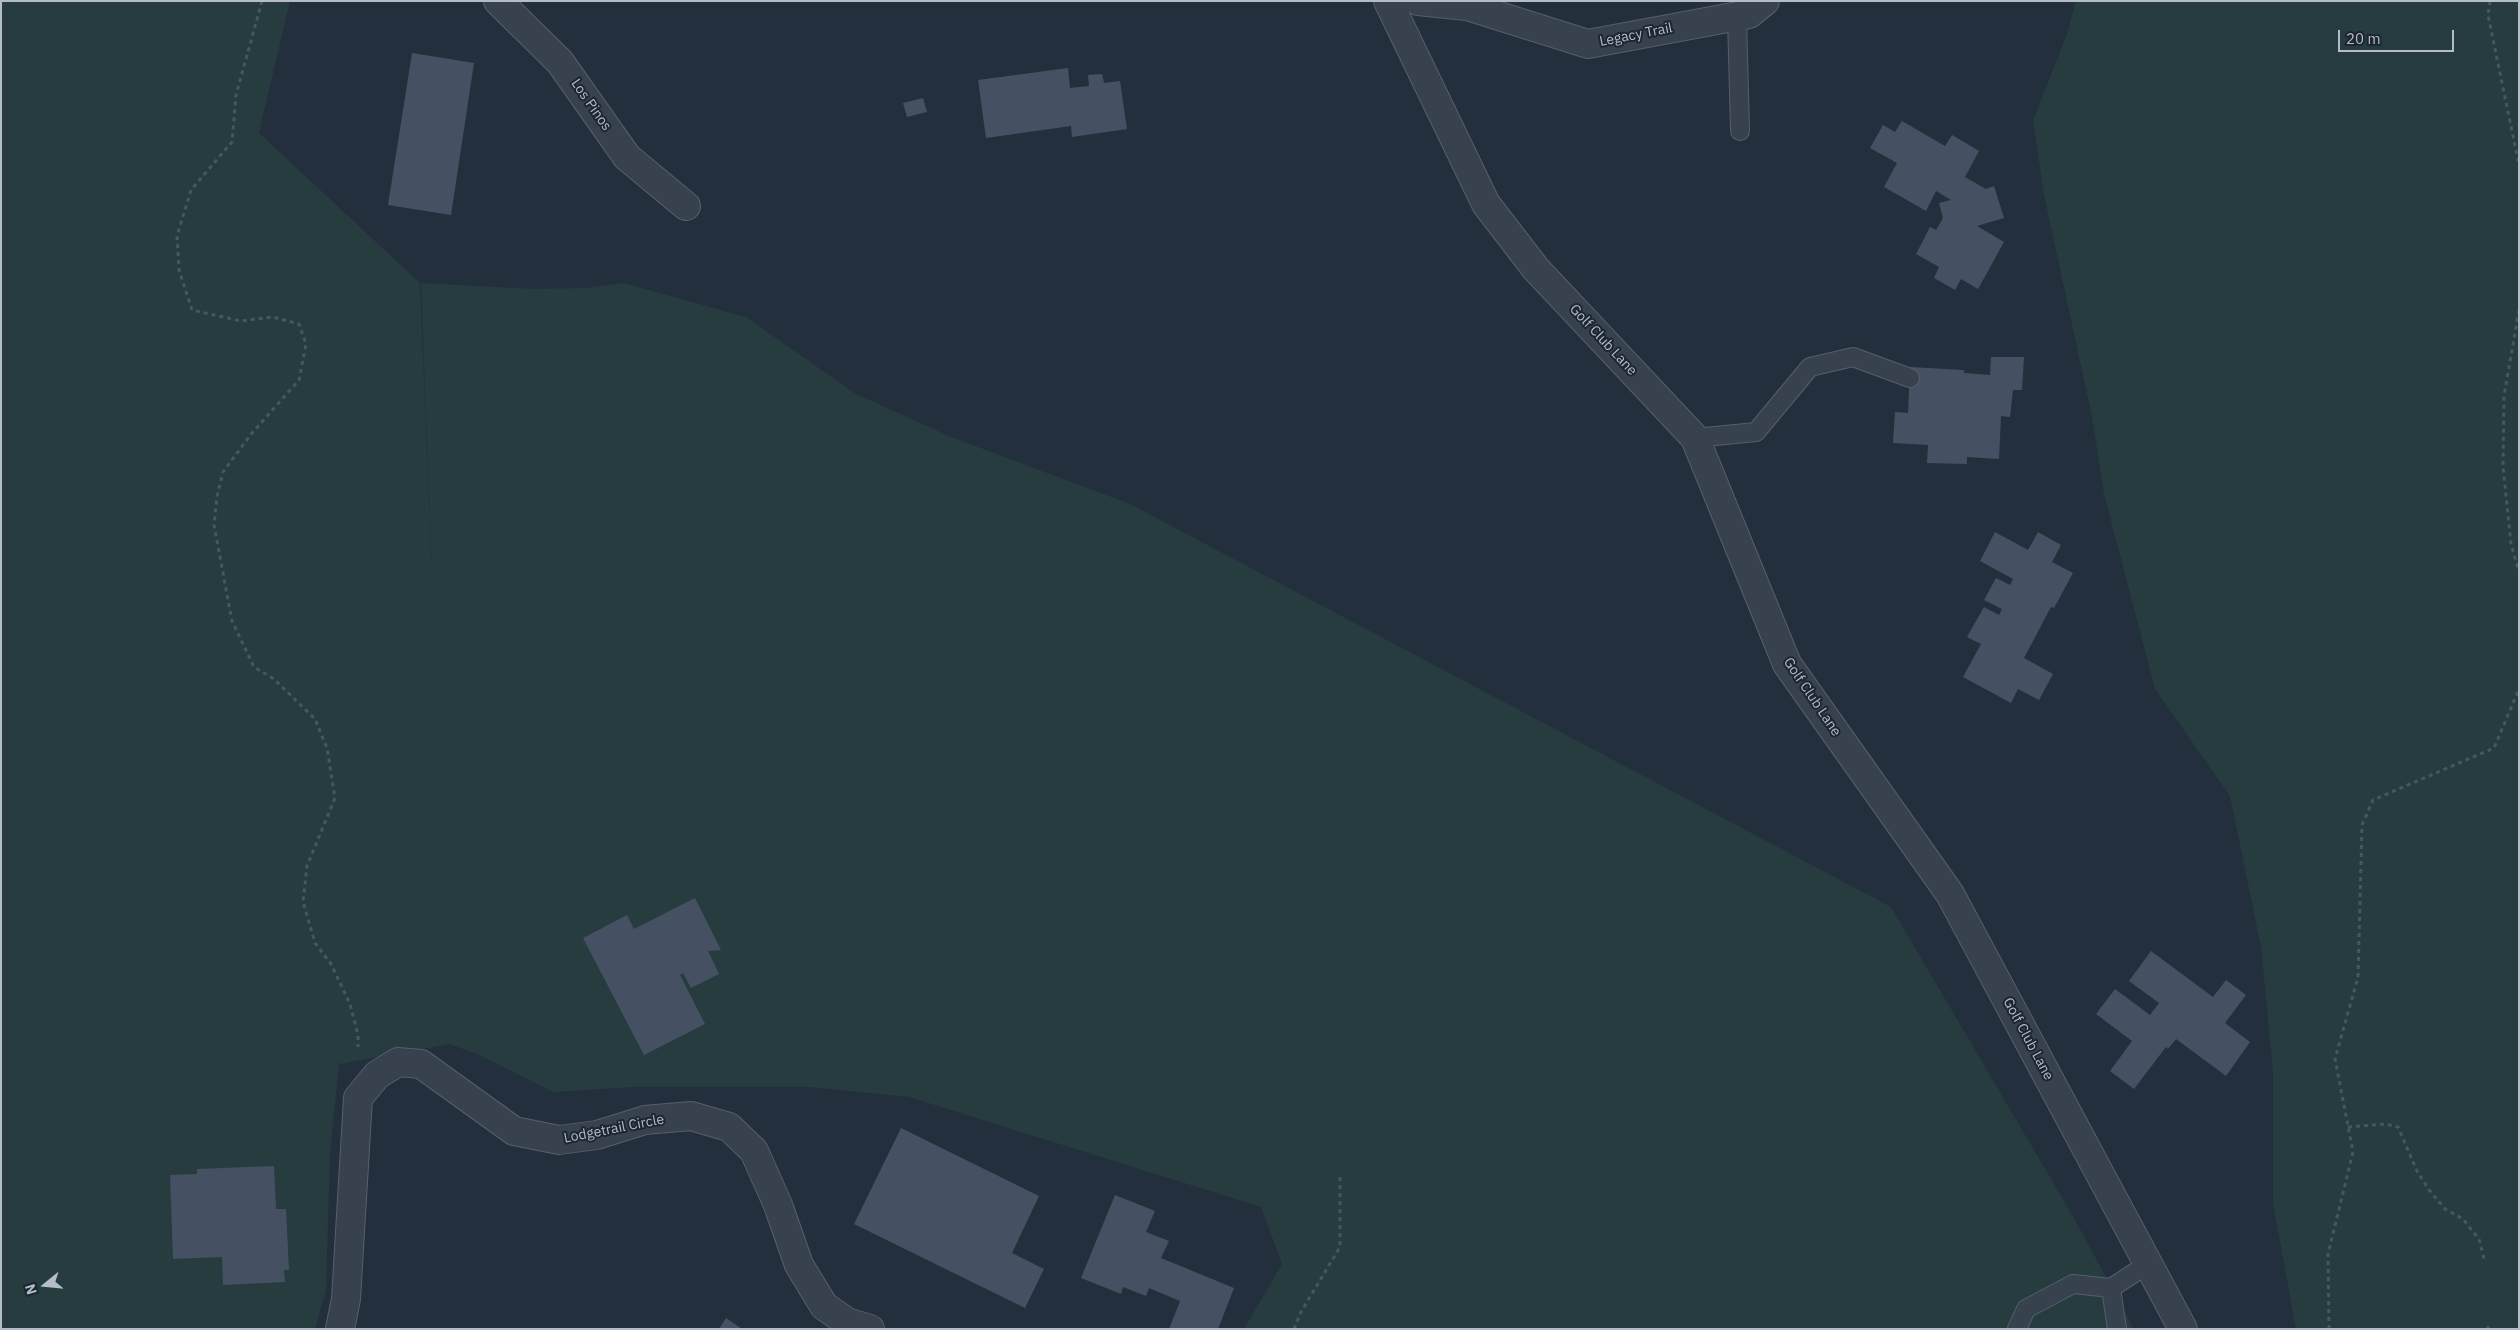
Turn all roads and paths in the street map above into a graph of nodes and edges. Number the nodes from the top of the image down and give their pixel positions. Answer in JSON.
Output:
{"nodes":[{"id":1,"x":262,"y":1,"type":"edge"},
{"id":2,"x":498,"y":1,"type":"edge"},
{"id":3,"x":1388,"y":1,"type":"edge"},
{"id":4,"x":1418,"y":1,"type":"edge"},
{"id":5,"x":1766,"y":1,"type":"edge"},
{"id":6,"x":2490,"y":1,"type":"edge"},
{"id":7,"x":1737,"y":17,"type":"junction"},
{"id":8,"x":1740,"y":131,"type":"dead end"},
{"id":9,"x":2519,"y":165,"type":"edge"},
{"id":10,"x":686,"y":206,"type":"dead end"},
{"id":11,"x":2519,"y":310,"type":"edge"},
{"id":12,"x":1910,"y":378,"type":"dead end"},
{"id":13,"x":1695,"y":438,"type":"junction"},
{"id":14,"x":2519,"y":572,"type":"edge"},
{"id":15,"x":2519,"y":689,"type":"edge"},
{"id":16,"x":358,"y":1098,"type":"junction"},
{"id":17,"x":2348,"y":1127,"type":"junction"},
{"id":18,"x":1340,"y":1174,"type":"dead end"},
{"id":19,"x":2484,"y":1259,"type":"dead end"},
{"id":20,"x":2148,"y":1264,"type":"junction"},
{"id":21,"x":2111,"y":1288,"type":"junction"},
{"id":22,"x":340,"y":1329,"type":"edge"},
{"id":23,"x":870,"y":1329,"type":"edge"},
{"id":24,"x":1294,"y":1329,"type":"edge"},
{"id":25,"x":2016,"y":1329,"type":"edge"},
{"id":26,"x":2117,"y":1329,"type":"edge"},
{"id":27,"x":2183,"y":1329,"type":"edge"},
{"id":28,"x":2329,"y":1329,"type":"edge"}],
"edges":[{"from":1,"to":16,"type":"path"},
{"from":2,"to":10,"type":"street","name":"Los Pinos"},
{"from":3,"to":13,"type":"street","name":"Golf Club Lane"},
{"from":4,"to":7,"type":"street","name":"Legacy Trail"},
{"from":5,"to":7,"type":"street","name":"Legacy Trail"},
{"from":6,"to":9,"type":"path"},
{"from":7,"to":8,"type":"lane"},
{"from":11,"to":14,"type":"path"},
{"from":12,"to":13,"type":"lane"},
{"from":13,"to":20,"type":"street","name":"Golf Club Lane"},
{"from":15,"to":17,"type":"path"},
{"from":16,"to":22,"type":"street"},
{"from":16,"to":23,"type":"street","name":"Lodgetrail Circle"},
{"from":17,"to":19,"type":"path"},
{"from":17,"to":28,"type":"path"},
{"from":18,"to":24,"type":"path"},
{"from":20,"to":21,"type":"lane"},
{"from":20,"to":27,"type":"street","name":"Golf Club Lane"},
{"from":21,"to":25,"type":"lane"},
{"from":21,"to":26,"type":"lane"}]}
